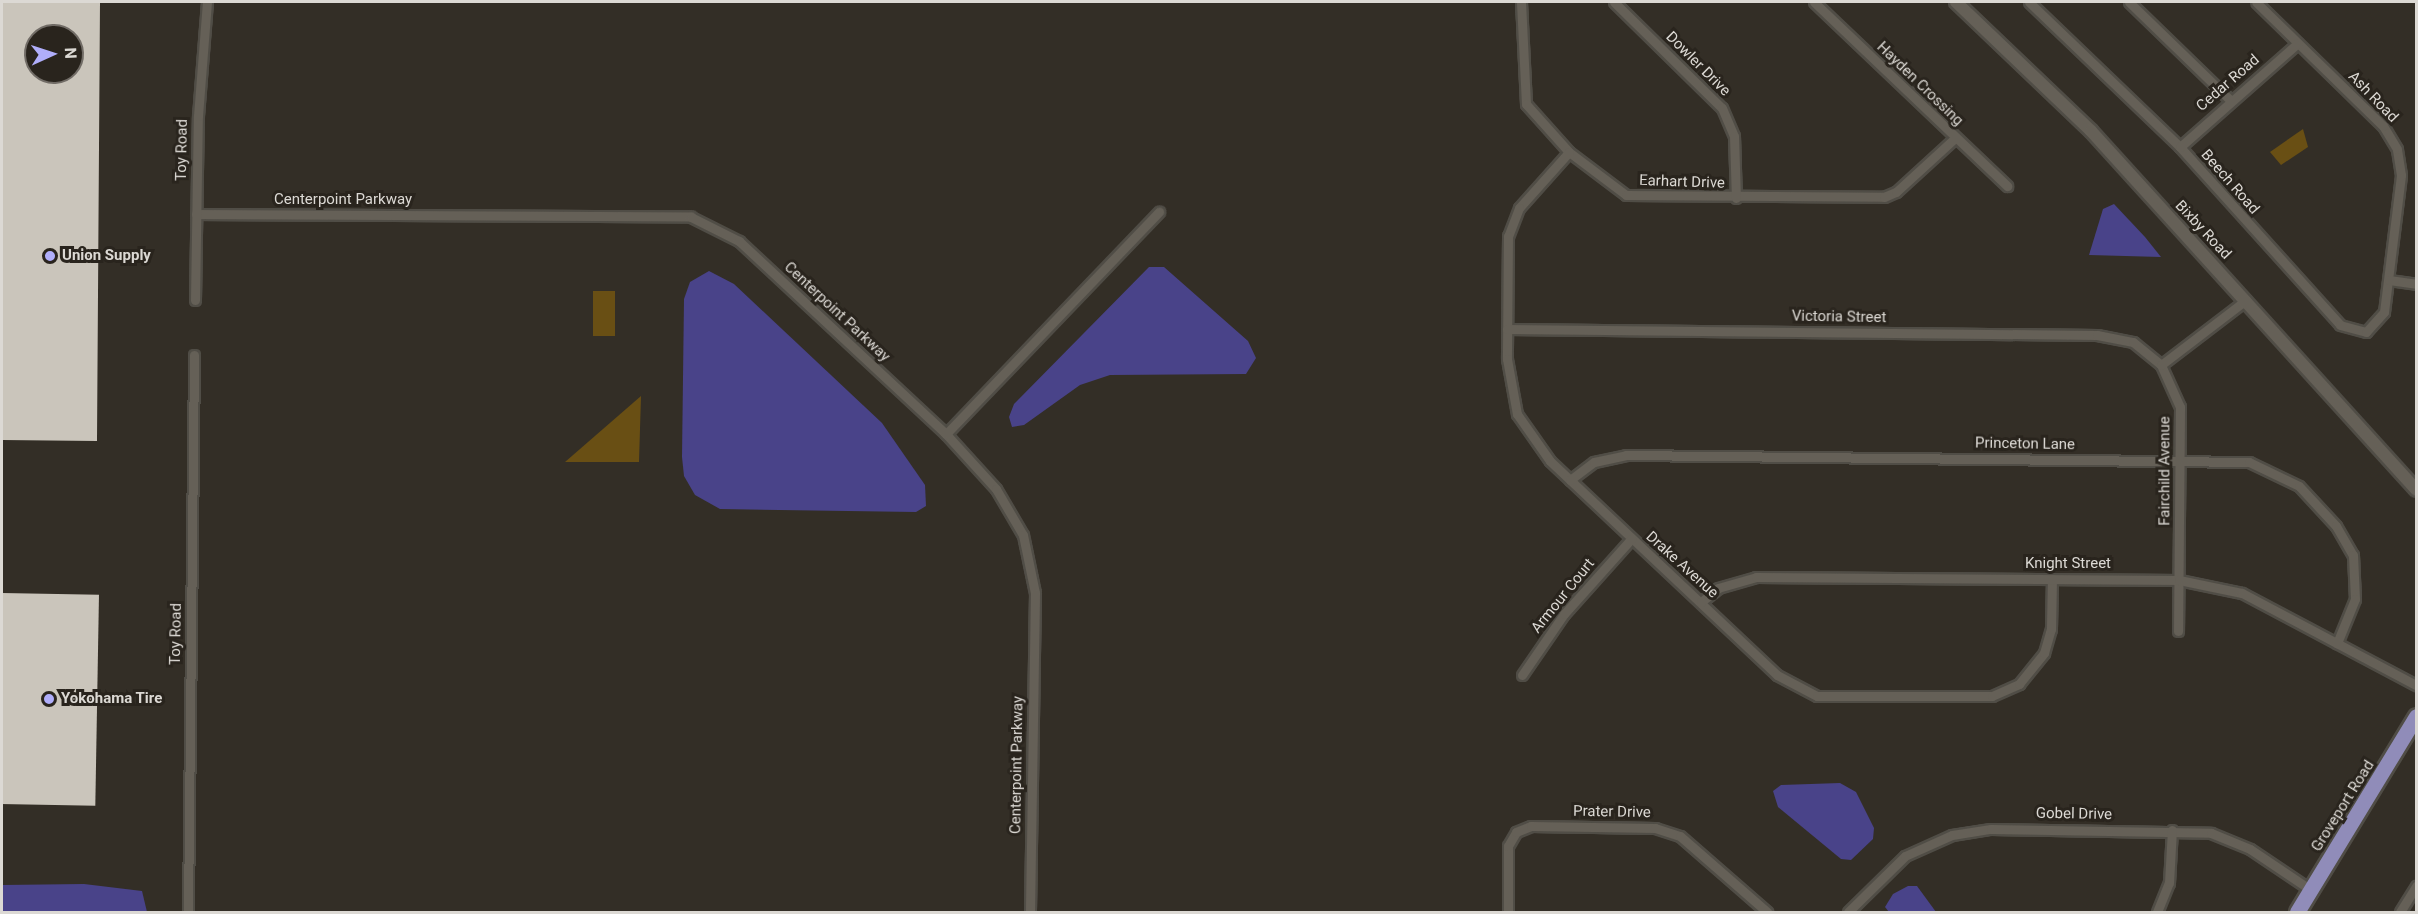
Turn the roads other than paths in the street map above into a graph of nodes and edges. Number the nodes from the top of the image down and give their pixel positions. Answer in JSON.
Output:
{"nodes":[{"id":1,"x":207,"y":2,"type":"edge"},
{"id":2,"x":1521,"y":2,"type":"edge"},
{"id":3,"x":1614,"y":2,"type":"edge"},
{"id":4,"x":1814,"y":2,"type":"edge"},
{"id":5,"x":1956,"y":2,"type":"edge"},
{"id":6,"x":2029,"y":2,"type":"edge"},
{"id":7,"x":2129,"y":2,"type":"edge"},
{"id":8,"x":2256,"y":2,"type":"edge"},
{"id":9,"x":2298,"y":43,"type":"junction"},
{"id":10,"x":2229,"y":99,"type":"junction"},
{"id":11,"x":1954,"y":138,"type":"junction"},
{"id":12,"x":2180,"y":147,"type":"junction"},
{"id":13,"x":1569,"y":152,"type":"junction"},
{"id":14,"x":2007,"y":186,"type":"dead end"},
{"id":15,"x":1736,"y":198,"type":"junction"},
{"id":16,"x":1159,"y":212,"type":"dead end"},
{"id":17,"x":196,"y":214,"type":"junction"},
{"id":18,"x":2389,"y":280,"type":"junction"},
{"id":19,"x":2416,"y":284,"type":"edge"},
{"id":20,"x":195,"y":300,"type":"dead end"},
{"id":21,"x":2246,"y":300,"type":"junction"},
{"id":22,"x":1508,"y":329,"type":"junction"},
{"id":23,"x":194,"y":355,"type":"dead end"},
{"id":24,"x":2161,"y":365,"type":"junction"},
{"id":25,"x":946,"y":434,"type":"junction"},
{"id":26,"x":2180,"y":460,"type":"junction"},
{"id":27,"x":1570,"y":480,"type":"junction"},
{"id":28,"x":2416,"y":490,"type":"edge"},
{"id":29,"x":1631,"y":539,"type":"junction"},
{"id":30,"x":2052,"y":579,"type":"junction"},
{"id":31,"x":2178,"y":580,"type":"junction"},
{"id":32,"x":1701,"y":602,"type":"junction"},
{"id":33,"x":2178,"y":631,"type":"dead end"},
{"id":34,"x":2337,"y":644,"type":"junction"},
{"id":35,"x":1522,"y":675,"type":"dead end"},
{"id":36,"x":2416,"y":685,"type":"edge"},
{"id":37,"x":2416,"y":716,"type":"edge"},
{"id":38,"x":2172,"y":831,"type":"junction"},
{"id":39,"x":2416,"y":886,"type":"edge"},
{"id":40,"x":2311,"y":890,"type":"junction"},
{"id":41,"x":188,"y":912,"type":"edge"},
{"id":42,"x":1030,"y":912,"type":"edge"},
{"id":43,"x":1508,"y":912,"type":"edge"},
{"id":44,"x":1767,"y":912,"type":"edge"},
{"id":45,"x":1848,"y":912,"type":"edge"},
{"id":46,"x":2157,"y":912,"type":"edge"},
{"id":47,"x":2297,"y":912,"type":"edge"},
{"id":48,"x":2400,"y":912,"type":"edge"}],
"edges":[{"from":1,"to":17,"type":"street","name":"Toy Road"},
{"from":2,"to":13,"type":"street","name":"Earhart Drive"},
{"from":3,"to":15,"type":"street","name":"Dowler Drive"},
{"from":4,"to":11,"type":"street","name":"Hayden Crossing"},
{"from":5,"to":21,"type":"street","name":"Bixby Road"},
{"from":6,"to":12,"type":"street","name":"Beech Road"},
{"from":7,"to":10,"type":"street"},
{"from":8,"to":9,"type":"street","name":"Ash Road"},
{"from":9,"to":10,"type":"street","name":"Cedar Road"},
{"from":9,"to":18,"type":"street","name":"Ash Road"},
{"from":10,"to":12,"type":"street","name":"Cedar Road"},
{"from":11,"to":14,"type":"street","name":"Hayden Crossing"},
{"from":11,"to":15,"type":"street","name":"Earhart Drive"},
{"from":12,"to":18,"type":"street","name":"Beech Road"},
{"from":13,"to":15,"type":"street","name":"Earhart Drive"},
{"from":13,"to":22,"type":"street","name":"Drake Avenue"},
{"from":16,"to":25,"type":"street"},
{"from":17,"to":20,"type":"street","name":"Toy Road"},
{"from":17,"to":25,"type":"street","name":"Centerpoint Parkway"},
{"from":18,"to":19,"type":"street"},
{"from":21,"to":24,"type":"street"},
{"from":21,"to":28,"type":"street","name":"Bixby Road"},
{"from":22,"to":24,"type":"street","name":"Victoria Street"},
{"from":22,"to":27,"type":"street","name":"Drake Avenue"},
{"from":23,"to":41,"type":"street","name":"Toy Road"},
{"from":24,"to":26,"type":"street","name":"Fairchild Avenue"},
{"from":25,"to":42,"type":"street","name":"Centerpoint Parkway"},
{"from":26,"to":27,"type":"street","name":"Princeton Lane"},
{"from":26,"to":31,"type":"street","name":"Fairchild Avenue"},
{"from":26,"to":34,"type":"street","name":"Princeton Lane"},
{"from":27,"to":29,"type":"street","name":"Drake Avenue"},
{"from":29,"to":32,"type":"street","name":"Drake Avenue"},
{"from":29,"to":35,"type":"street","name":"Armour Court"},
{"from":30,"to":31,"type":"street","name":"Knight Street"},
{"from":30,"to":32,"type":"street","name":"Knight Street"},
{"from":30,"to":32,"type":"street","name":"Drake Avenue"},
{"from":31,"to":33,"type":"street","name":"Fairchild Avenue"},
{"from":31,"to":34,"type":"street","name":"Knight Street"},
{"from":34,"to":36,"type":"street","name":"Knight Street"},
{"from":37,"to":40,"type":"main road","name":"Groveport Road"},
{"from":38,"to":40,"type":"street","name":"Gobel Drive"},
{"from":38,"to":45,"type":"street","name":"Gobel Drive"},
{"from":38,"to":46,"type":"street"},
{"from":39,"to":48,"type":"street"},
{"from":40,"to":47,"type":"main road","name":"Groveport Road"},
{"from":43,"to":44,"type":"street","name":"Prater Drive"}]}
